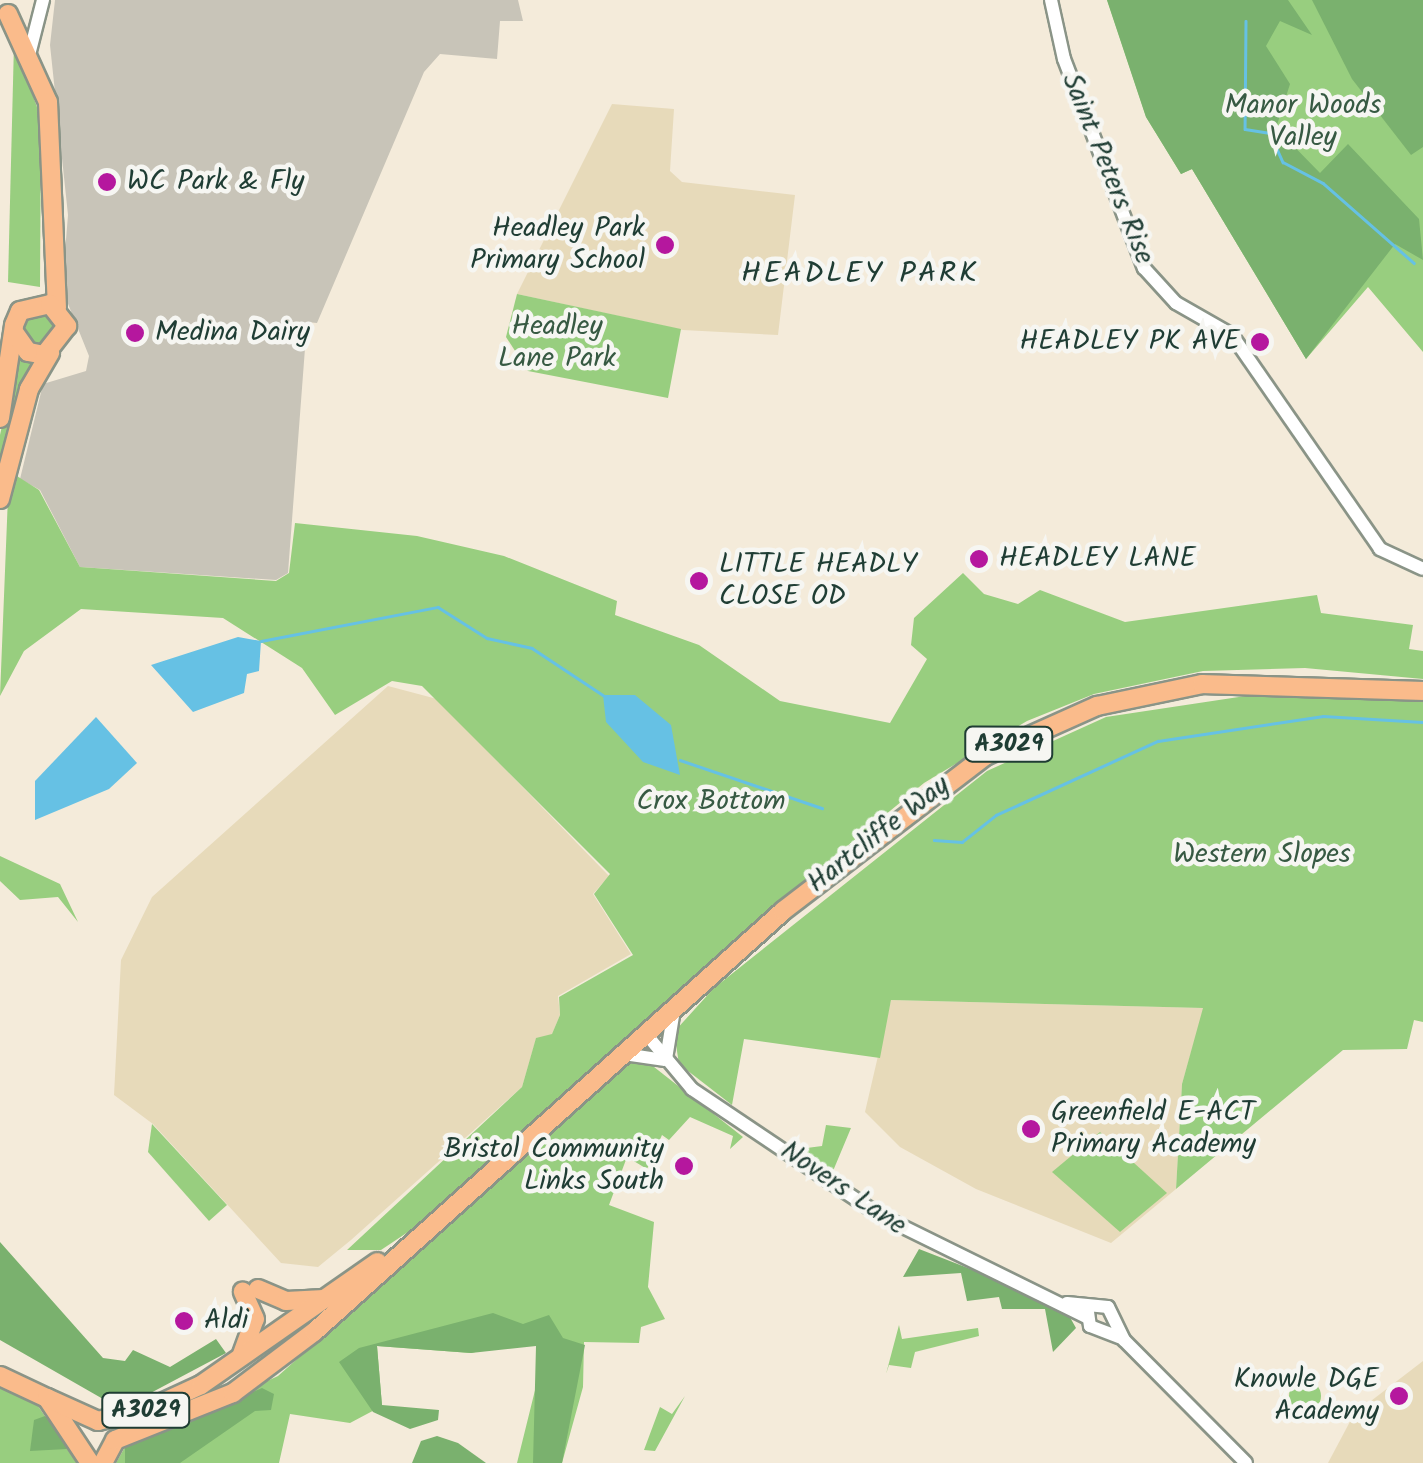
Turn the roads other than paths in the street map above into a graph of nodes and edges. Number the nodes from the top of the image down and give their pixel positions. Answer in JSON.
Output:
{"nodes":[{"id":1,"x":43,"y":0,"type":"edge"},
{"id":2,"x":1051,"y":0,"type":"edge"},
{"id":3,"x":5,"y":7,"type":"edge"},
{"id":4,"x":30,"y":50,"type":"junction"},
{"id":5,"x":50,"y":276,"type":"junction"},
{"id":6,"x":35,"y":302,"type":"junction"},
{"id":7,"x":57,"y":308,"type":"junction"},
{"id":8,"x":14,"y":332,"type":"junction"},
{"id":9,"x":50,"y":353,"type":"junction"},
{"id":10,"x":0,"y":418,"type":"edge"},
{"id":11,"x":1,"y":499,"type":"edge"},
{"id":12,"x":1423,"y":568,"type":"edge"},
{"id":13,"x":1423,"y":691,"type":"edge"},
{"id":14,"x":675,"y":1006,"type":"junction"},
{"id":15,"x":646,"y":1034,"type":"junction"},
{"id":16,"x":624,"y":1054,"type":"junction"},
{"id":17,"x":666,"y":1061,"type":"junction"},
{"id":18,"x":439,"y":1220,"type":"junction"},
{"id":19,"x":324,"y":1299,"type":"junction"},
{"id":20,"x":1090,"y":1311,"type":"junction"},
{"id":21,"x":1113,"y":1317,"type":"junction"},
{"id":22,"x":1100,"y":1330,"type":"junction"},
{"id":23,"x":1124,"y":1340,"type":"junction"},
{"id":24,"x":238,"y":1359,"type":"junction"},
{"id":25,"x":0,"y":1364,"type":"edge"},
{"id":26,"x":0,"y":1376,"type":"edge"},
{"id":27,"x":22,"y":1382,"type":"junction"},
{"id":28,"x":47,"y":1398,"type":"junction"},
{"id":29,"x":90,"y":1463,"type":"edge"},
{"id":30,"x":102,"y":1463,"type":"edge"},
{"id":31,"x":1246,"y":1463,"type":"edge"}],
"edges":[{"from":1,"to":4,"type":"street"},
{"from":2,"to":12,"type":"street","name":"Saint Peters Rise"},
{"from":3,"to":4,"type":"highway"},
{"from":4,"to":5,"type":"highway"},
{"from":5,"to":6,"type":"highway"},
{"from":5,"to":7,"type":"highway"},
{"from":6,"to":7,"type":"highway"},
{"from":6,"to":8,"type":"highway"},
{"from":7,"to":9,"type":"highway"},
{"from":8,"to":9,"type":"highway"},
{"from":8,"to":10,"type":"highway"},
{"from":9,"to":11,"type":"highway"},
{"from":13,"to":14,"type":"highway","name":"Hartcliffe Way","number":"A3029"},
{"from":14,"to":15,"type":"highway","name":"Hartcliffe Way","number":"A3029"},
{"from":14,"to":17,"type":"street"},
{"from":15,"to":16,"type":"highway","name":"Hartcliffe Way"},
{"from":15,"to":17,"type":"street","name":"Novers Lane"},
{"from":16,"to":17,"type":"street"},
{"from":16,"to":18,"type":"highway","name":"Hartcliffe Way","number":"A3029"},
{"from":17,"to":20,"type":"street","name":"Novers Lane"},
{"from":18,"to":19,"type":"highway","name":"Hartcliffe Way","number":"A3029"},
{"from":18,"to":30,"type":"highway","name":"Hartcliffe Way","number":"A3029"},
{"from":19,"to":24,"type":"highway","name":"Hartcliffe Way","number":"A3029"},
{"from":19,"to":24,"type":"highway"},
{"from":20,"to":21,"type":"street"},
{"from":20,"to":22,"type":"street"},
{"from":21,"to":22,"type":"street"},
{"from":21,"to":23,"type":"street"},
{"from":22,"to":23,"type":"street"},
{"from":23,"to":31,"type":"street"},
{"from":24,"to":28,"type":"highway","name":"Hartcliffe Way","number":"A3029"},
{"from":25,"to":27,"type":"highway"},
{"from":26,"to":27,"type":"highway"},
{"from":27,"to":28,"type":"highway"},
{"from":28,"to":29,"type":"highway"}]}
